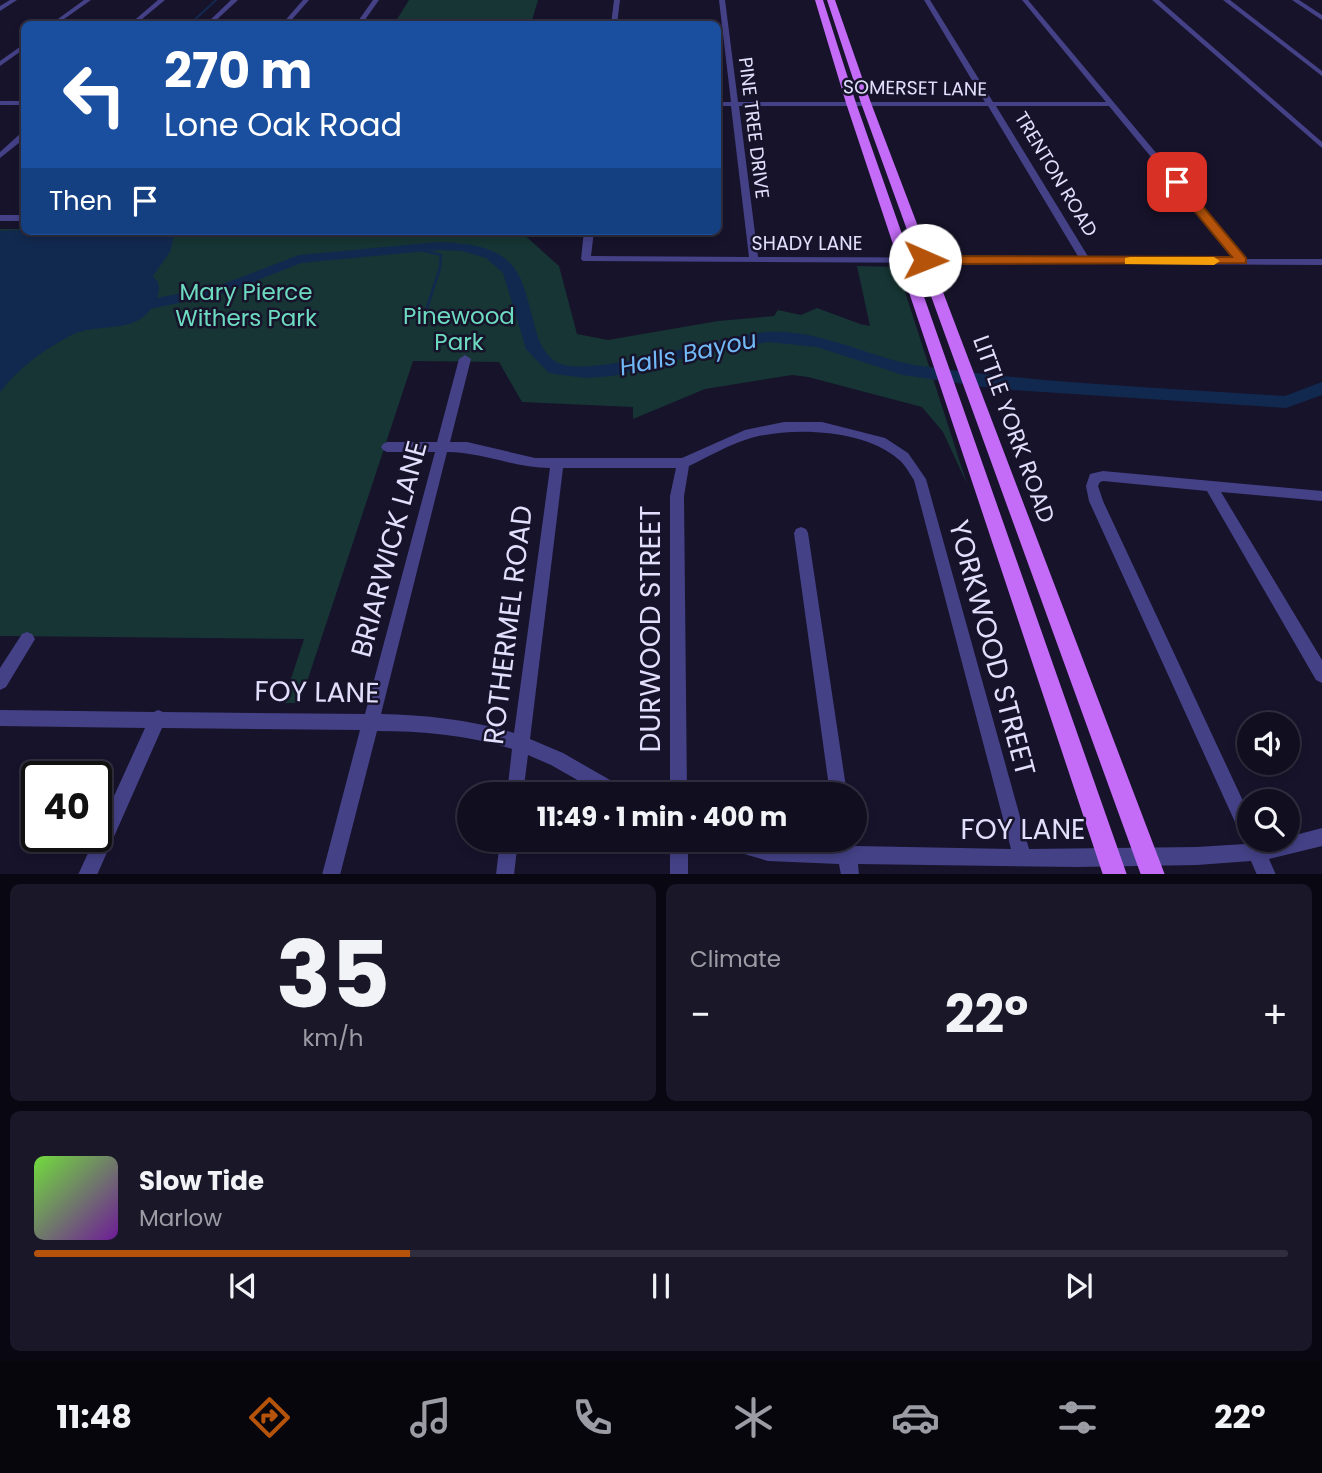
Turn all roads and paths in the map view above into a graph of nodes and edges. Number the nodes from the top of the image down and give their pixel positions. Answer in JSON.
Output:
{"nodes":[{"id":1,"x":14,"y":0,"type":"edge"},
{"id":2,"x":88,"y":0,"type":"edge"},
{"id":3,"x":162,"y":0,"type":"edge"},
{"id":4,"x":235,"y":0,"type":"edge"},
{"id":5,"x":306,"y":0,"type":"edge"},
{"id":6,"x":376,"y":0,"type":"edge"},
{"id":7,"x":617,"y":0,"type":"edge"},
{"id":8,"x":722,"y":0,"type":"edge"},
{"id":9,"x":819,"y":0,"type":"edge"},
{"id":10,"x":831,"y":0,"type":"edge"},
{"id":11,"x":927,"y":0,"type":"edge"},
{"id":12,"x":1025,"y":0,"type":"edge"},
{"id":13,"x":1155,"y":0,"type":"edge"},
{"id":14,"x":1226,"y":0,"type":"edge"},
{"id":15,"x":1295,"y":0,"type":"edge"},
{"id":16,"x":0,"y":9,"type":"edge"},
{"id":17,"x":1322,"y":18,"type":"edge"},
{"id":18,"x":58,"y":21,"type":"edge"},
{"id":19,"x":137,"y":21,"type":"edge"},
{"id":20,"x":212,"y":21,"type":"edge"},
{"id":21,"x":288,"y":21,"type":"edge"},
{"id":22,"x":361,"y":21,"type":"edge"},
{"id":23,"x":614,"y":21,"type":"edge"},
{"id":24,"x":21,"y":48,"type":"edge"},
{"id":25,"x":0,"y":64,"type":"edge"},
{"id":26,"x":1322,"y":74,"type":"edge"},
{"id":27,"x":0,"y":103,"type":"edge"},
{"id":28,"x":21,"y":103,"type":"edge"},
{"id":29,"x":850,"y":103,"type":"junction"},
{"id":30,"x":866,"y":103,"type":"junction"},
{"id":31,"x":721,"y":104,"type":"edge"},
{"id":32,"x":735,"y":104,"type":"junction"},
{"id":33,"x":1113,"y":104,"type":"junction"},
{"id":34,"x":992,"y":105,"type":"junction"},
{"id":35,"x":21,"y":138,"type":"edge"},
{"id":36,"x":1322,"y":146,"type":"edge"},
{"id":37,"x":9,"y":148,"type":"junction"},
{"id":38,"x":21,"y":148,"type":"edge"},
{"id":39,"x":0,"y":156,"type":"edge"},
{"id":40,"x":0,"y":218,"type":"edge"},
{"id":41,"x":21,"y":218,"type":"edge"},
{"id":42,"x":589,"y":235,"type":"edge"},
{"id":43,"x":754,"y":260,"type":"junction"},
{"id":44,"x":904,"y":260,"type":"junction"},
{"id":45,"x":925,"y":260,"type":"junction"},
{"id":46,"x":1086,"y":261,"type":"junction"},
{"id":47,"x":1242,"y":261,"type":"junction"},
{"id":48,"x":1322,"y":262,"type":"edge"},
{"id":49,"x":466,"y":359,"type":"dead end"},
{"id":50,"x":387,"y":447,"type":"dead end"},
{"id":51,"x":443,"y":447,"type":"junction"},
{"id":52,"x":557,"y":463,"type":"junction"},
{"id":53,"x":683,"y":463,"type":"junction"},
{"id":54,"x":1210,"y":485,"type":"junction"},
{"id":55,"x":1322,"y":496,"type":"edge"},
{"id":56,"x":801,"y":533,"type":"dead end"},
{"id":57,"x":1045,"y":586,"type":"junction"},
{"id":58,"x":1016,"y":587,"type":"junction"},
{"id":59,"x":27,"y":639,"type":"dead end"},
{"id":60,"x":1322,"y":675,"type":"edge"},
{"id":61,"x":0,"y":682,"type":"edge"},
{"id":62,"x":0,"y":718,"type":"edge"},
{"id":63,"x":158,"y":718,"type":"junction"},
{"id":64,"x":371,"y":721,"type":"junction"},
{"id":65,"x":522,"y":744,"type":"junction"},
{"id":66,"x":517,"y":782,"type":"edge"},
{"id":67,"x":597,"y":782,"type":"edge"},
{"id":68,"x":678,"y":782,"type":"edge"},
{"id":69,"x":837,"y":782,"type":"edge"},
{"id":70,"x":1237,"y":810,"type":"edge"},
{"id":71,"x":1322,"y":837,"type":"edge"},
{"id":72,"x":1300,"y":839,"type":"edge"},
{"id":73,"x":867,"y":849,"type":"edge"},
{"id":74,"x":1237,"y":849,"type":"edge"},
{"id":75,"x":508,"y":852,"type":"edge"},
{"id":76,"x":679,"y":852,"type":"edge"},
{"id":77,"x":847,"y":852,"type":"edge"},
{"id":78,"x":1256,"y":852,"type":"edge"},
{"id":79,"x":1022,"y":857,"type":"junction"},
{"id":80,"x":1112,"y":866,"type":"edge"},
{"id":81,"x":1149,"y":866,"type":"edge"},
{"id":82,"x":87,"y":874,"type":"edge"},
{"id":83,"x":331,"y":874,"type":"edge"},
{"id":84,"x":505,"y":874,"type":"edge"},
{"id":85,"x":679,"y":874,"type":"edge"},
{"id":86,"x":850,"y":874,"type":"edge"},
{"id":87,"x":1267,"y":874,"type":"edge"}],
"edges":[{"from":1,"to":16,"type":"street"},
{"from":2,"to":18,"type":"street"},
{"from":3,"to":19,"type":"street"},
{"from":4,"to":20,"type":"street"},
{"from":5,"to":21,"type":"street"},
{"from":6,"to":22,"type":"street"},
{"from":7,"to":23,"type":"street"},
{"from":8,"to":32,"type":"street","name":"PINE TREE DRIVE"},
{"from":9,"to":29,"type":"main road","name":"LITTLE YORK ROAD"},
{"from":10,"to":30,"type":"main road","name":"LITTLE YORK ROAD"},
{"from":11,"to":34,"type":"street","name":"TRENTON ROAD"},
{"from":12,"to":33,"type":"street"},
{"from":13,"to":36,"type":"street"},
{"from":14,"to":26,"type":"street"},
{"from":15,"to":17,"type":"street"},
{"from":24,"to":25,"type":"street"},
{"from":27,"to":28,"type":"street"},
{"from":29,"to":30,"type":"street","name":"SOMERSET LANE"},
{"from":29,"to":32,"type":"street","name":"SOMERSET LANE"},
{"from":29,"to":44,"type":"main road","name":"LITTLE YORK ROAD"},
{"from":30,"to":34,"type":"street","name":"SOMERSET LANE"},
{"from":30,"to":45,"type":"main road","name":"LITTLE YORK ROAD"},
{"from":31,"to":32,"type":"street","name":"SOMERSET LANE"},
{"from":32,"to":43,"type":"street","name":"PINE TREE DRIVE"},
{"from":33,"to":34,"type":"street","name":"SOMERSET LANE"},
{"from":33,"to":47,"type":"street"},
{"from":34,"to":46,"type":"street","name":"TRENTON ROAD"},
{"from":35,"to":37,"type":"street"},
{"from":37,"to":38,"type":"street"},
{"from":37,"to":39,"type":"street"},
{"from":40,"to":41,"type":"street"},
{"from":42,"to":43,"type":"street","name":"SHADY LANE"},
{"from":43,"to":44,"type":"street","name":"SHADY LANE"},
{"from":44,"to":45,"type":"street","name":"SHADY LANE"},
{"from":44,"to":58,"type":"main road","name":"LITTLE YORK ROAD"},
{"from":45,"to":46,"type":"street","name":"SHADY LANE"},
{"from":45,"to":57,"type":"main road","name":"LITTLE YORK ROAD"},
{"from":46,"to":47,"type":"street","name":"SHADY LANE"},
{"from":47,"to":48,"type":"street","name":"SHADY LANE"},
{"from":49,"to":51,"type":"street","name":"BRIARWICK LANE"},
{"from":50,"to":51,"type":"street"},
{"from":51,"to":52,"type":"street"},
{"from":51,"to":64,"type":"street","name":"BRIARWICK LANE"},
{"from":52,"to":53,"type":"street"},
{"from":52,"to":65,"type":"street","name":"ROTHERMEL ROAD"},
{"from":53,"to":68,"type":"street","name":"DURWOOD STREET"},
{"from":53,"to":79,"type":"street","name":"YORKWOOD STREET"},
{"from":54,"to":55,"type":"street"},
{"from":54,"to":60,"type":"street"},
{"from":54,"to":70,"type":"street"},
{"from":56,"to":69,"type":"street"},
{"from":57,"to":58,"type":"main road"},
{"from":57,"to":81,"type":"main road","name":"LITTLE YORK ROAD"},
{"from":58,"to":80,"type":"main road","name":"LITTLE YORK ROAD"},
{"from":59,"to":61,"type":"street"},
{"from":62,"to":63,"type":"street","name":"FOY LANE"},
{"from":63,"to":64,"type":"street","name":"FOY LANE"},
{"from":63,"to":82,"type":"street"},
{"from":64,"to":65,"type":"street","name":"FOY LANE"},
{"from":64,"to":83,"type":"street","name":"BRIARWICK LANE"},
{"from":65,"to":66,"type":"street","name":"ROTHERMEL ROAD"},
{"from":65,"to":67,"type":"street","name":"FOY LANE"},
{"from":71,"to":72,"type":"street","name":"FOY LANE"},
{"from":73,"to":79,"type":"street","name":"FOY LANE"},
{"from":74,"to":81,"type":"street","name":"FOY LANE"},
{"from":75,"to":84,"type":"street"},
{"from":76,"to":85,"type":"street"},
{"from":77,"to":86,"type":"street"},
{"from":78,"to":87,"type":"street"},
{"from":79,"to":80,"type":"street","name":"FOY LANE"},
{"from":80,"to":81,"type":"street","name":"FOY LANE"}]}
